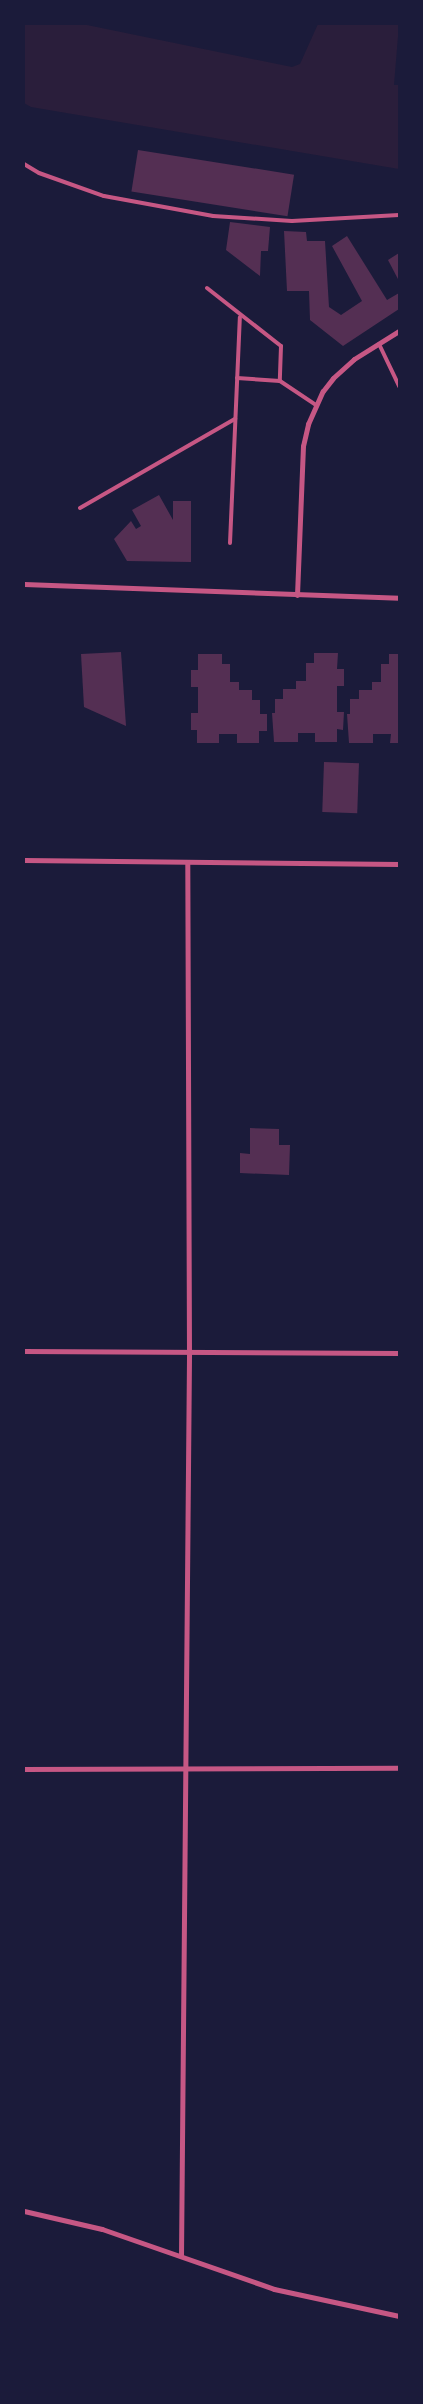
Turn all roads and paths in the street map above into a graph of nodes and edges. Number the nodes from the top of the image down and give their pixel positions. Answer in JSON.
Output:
{"nodes":[{"id":1,"x":24,"y":164,"type":"edge"},
{"id":2,"x":399,"y":215,"type":"edge"},
{"id":3,"x":207,"y":288,"type":"dead end"},
{"id":4,"x":240,"y":317,"type":"junction"},
{"id":5,"x":399,"y":331,"type":"edge"},
{"id":6,"x":379,"y":344,"type":"junction"},
{"id":7,"x":237,"y":378,"type":"junction"},
{"id":8,"x":280,"y":381,"type":"junction"},
{"id":9,"x":399,"y":386,"type":"edge"},
{"id":10,"x":316,"y":405,"type":"junction"},
{"id":11,"x":235,"y":420,"type":"junction"},
{"id":12,"x":80,"y":508,"type":"dead end"},
{"id":13,"x":230,"y":543,"type":"dead end"},
{"id":14,"x":24,"y":584,"type":"edge"},
{"id":15,"x":297,"y":595,"type":"junction"},
{"id":16,"x":399,"y":598,"type":"edge"},
{"id":17,"x":24,"y":860,"type":"edge"},
{"id":18,"x":187,"y":863,"type":"junction"},
{"id":19,"x":399,"y":864,"type":"edge"},
{"id":20,"x":24,"y":1351,"type":"edge"},
{"id":21,"x":189,"y":1353,"type":"junction"},
{"id":22,"x":399,"y":1353,"type":"edge"},
{"id":23,"x":185,"y":1768,"type":"junction"},
{"id":24,"x":399,"y":1768,"type":"edge"},
{"id":25,"x":24,"y":1769,"type":"edge"},
{"id":26,"x":24,"y":2211,"type":"edge"},
{"id":27,"x":180,"y":2256,"type":"junction"},
{"id":28,"x":399,"y":2316,"type":"edge"}],
"edges":[{"from":1,"to":2,"type":"lane"},
{"from":3,"to":4,"type":"lane"},
{"from":4,"to":7,"type":"lane"},
{"from":4,"to":8,"type":"lane"},
{"from":5,"to":6,"type":"street"},
{"from":6,"to":9,"type":"lane"},
{"from":6,"to":10,"type":"street"},
{"from":7,"to":8,"type":"lane"},
{"from":7,"to":11,"type":"lane"},
{"from":8,"to":10,"type":"lane"},
{"from":10,"to":15,"type":"street"},
{"from":11,"to":12,"type":"lane"},
{"from":11,"to":13,"type":"lane"},
{"from":14,"to":15,"type":"street"},
{"from":15,"to":16,"type":"street"},
{"from":17,"to":18,"type":"street"},
{"from":18,"to":19,"type":"street"},
{"from":18,"to":21,"type":"street"},
{"from":20,"to":21,"type":"street"},
{"from":21,"to":22,"type":"street"},
{"from":21,"to":23,"type":"street"},
{"from":23,"to":24,"type":"street"},
{"from":23,"to":25,"type":"street"},
{"from":23,"to":27,"type":"street"},
{"from":26,"to":27,"type":"street"},
{"from":27,"to":28,"type":"street"}]}
